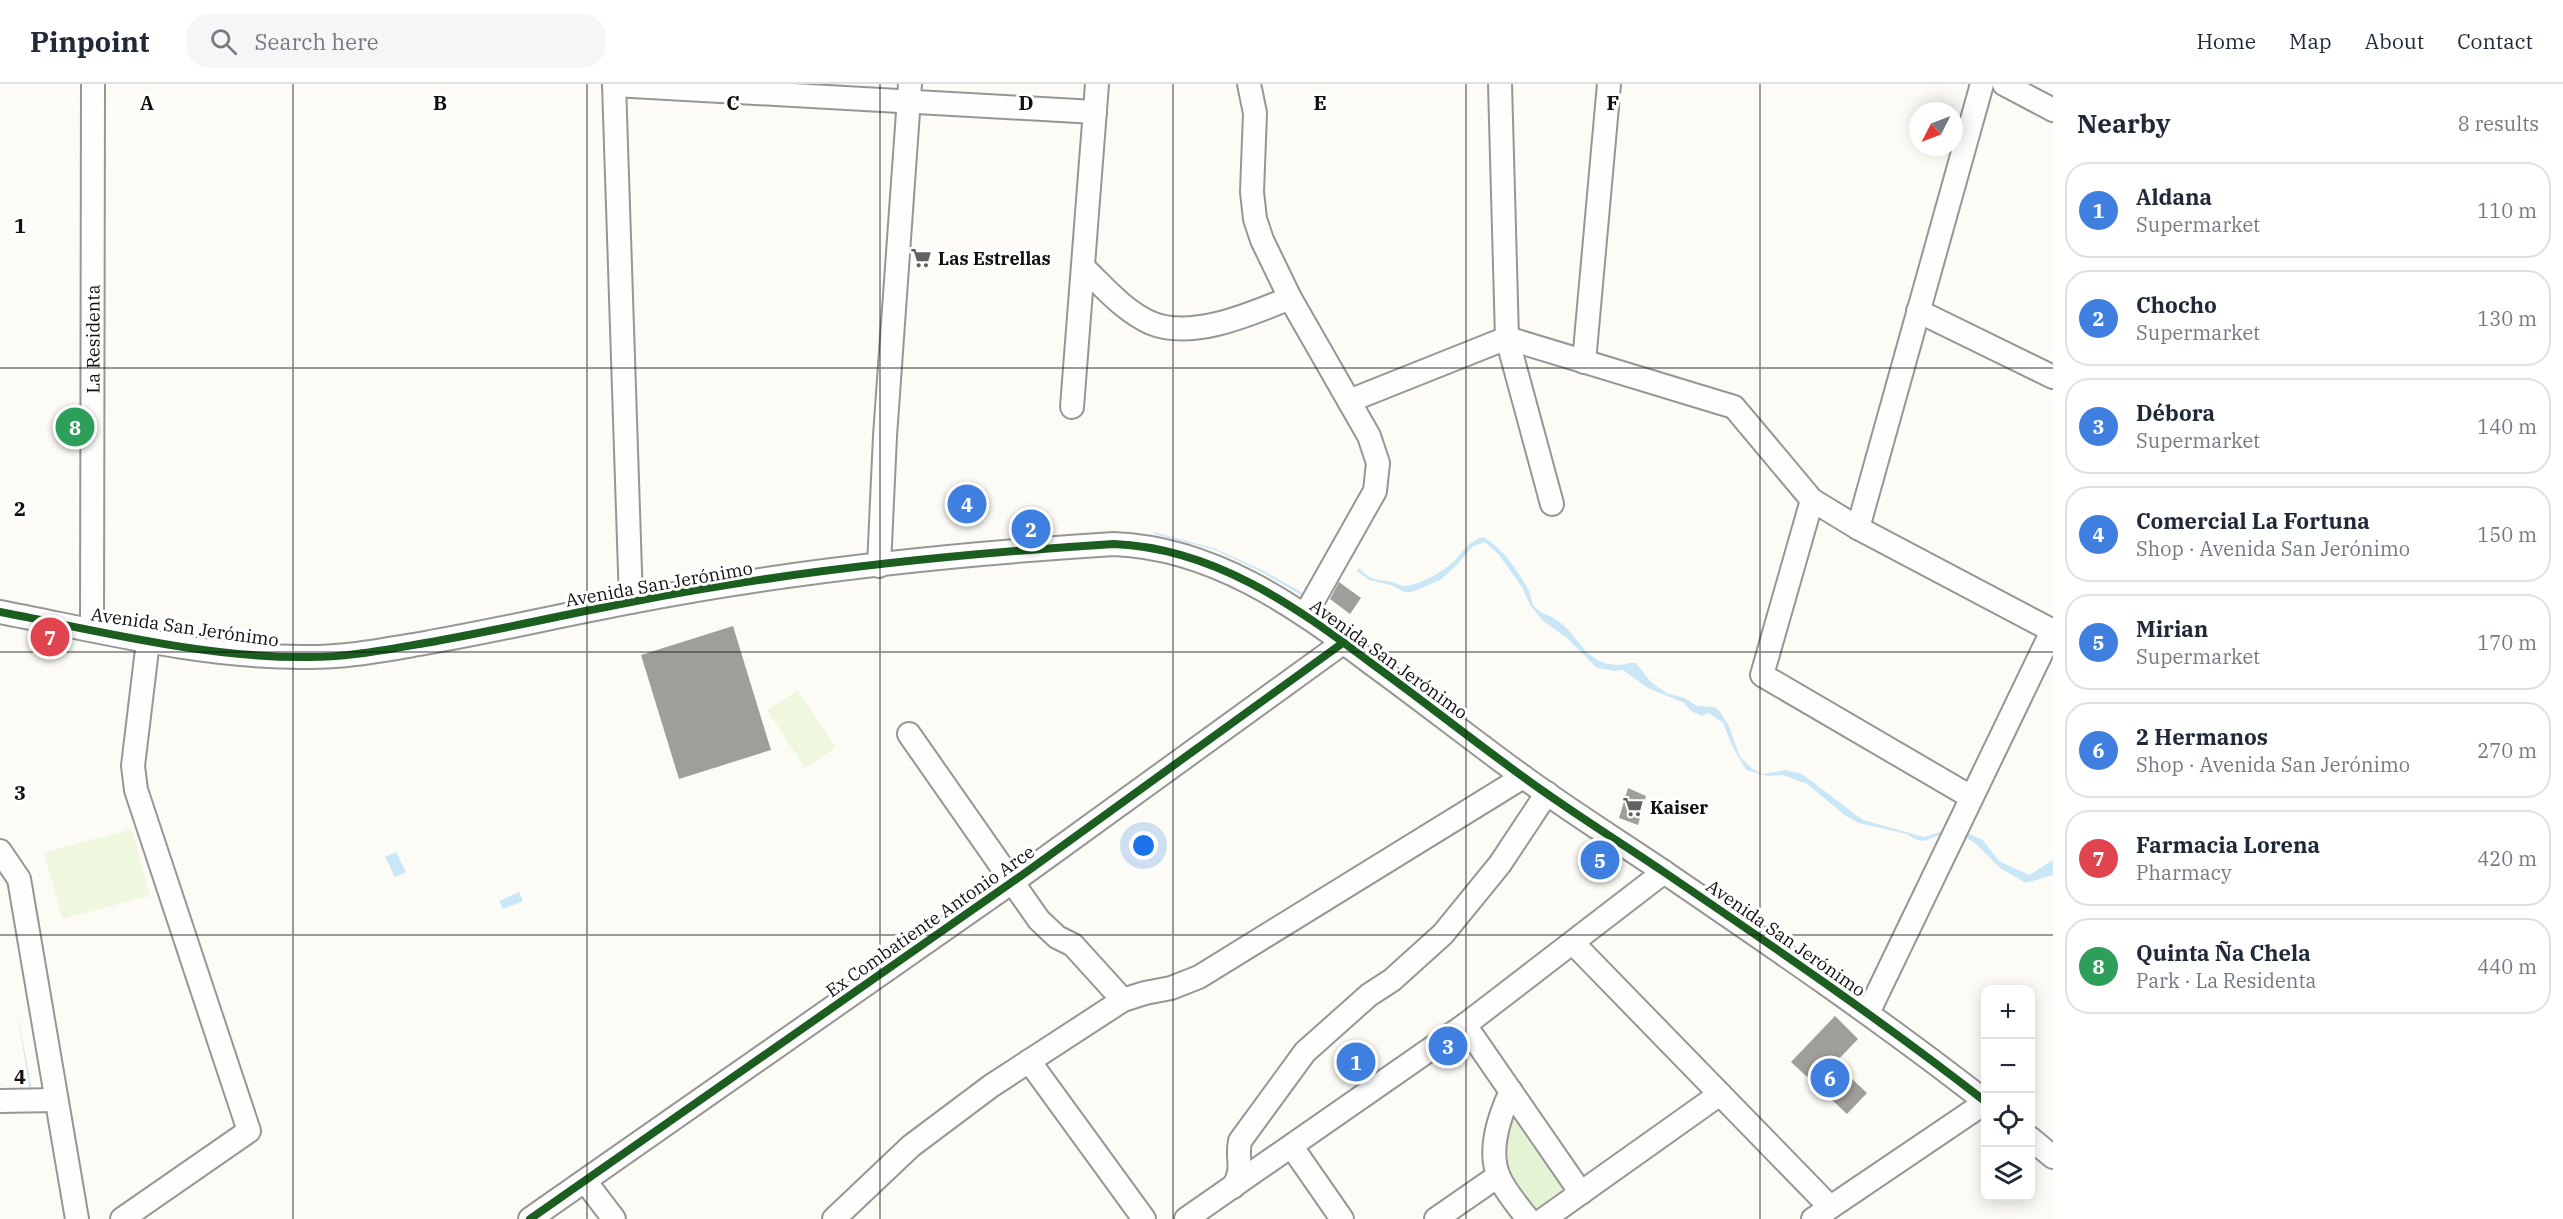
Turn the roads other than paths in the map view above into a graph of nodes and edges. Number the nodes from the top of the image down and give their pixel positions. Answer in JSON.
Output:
{"nodes":[{"id":1,"x":93,"y":84,"type":"edge"},
{"id":2,"x":614,"y":84,"type":"edge"},
{"id":3,"x":1097,"y":84,"type":"edge"},
{"id":4,"x":1249,"y":84,"type":"edge"},
{"id":5,"x":1500,"y":84,"type":"edge"},
{"id":6,"x":1609,"y":84,"type":"edge"},
{"id":7,"x":1982,"y":84,"type":"edge"},
{"id":8,"x":2004,"y":84,"type":"edge"},
{"id":9,"x":910,"y":92,"type":"edge"},
{"id":10,"x":2053,"y":110,"type":"edge"},
{"id":11,"x":1095,"y":112,"type":"junction"},
{"id":12,"x":1083,"y":267,"type":"junction"},
{"id":13,"x":1290,"y":298,"type":"junction"},
{"id":14,"x":1918,"y":311,"type":"junction"},
{"id":15,"x":1507,"y":338,"type":"junction"},
{"id":16,"x":1584,"y":362,"type":"junction"},
{"id":17,"x":2053,"y":377,"type":"edge"},
{"id":18,"x":1349,"y":401,"type":"junction"},
{"id":19,"x":1072,"y":406,"type":"dead end"},
{"id":20,"x":1812,"y":500,"type":"junction"},
{"id":21,"x":1552,"y":504,"type":"dead end"},
{"id":22,"x":1858,"y":528,"type":"junction"},
{"id":23,"x":879,"y":566,"type":"junction"},
{"id":24,"x":631,"y":602,"type":"junction"},
{"id":25,"x":0,"y":612,"type":"edge"},
{"id":26,"x":1305,"y":615,"type":"junction"},
{"id":27,"x":92,"y":630,"type":"junction"},
{"id":28,"x":2053,"y":630,"type":"edge"},
{"id":29,"x":148,"y":641,"type":"junction"},
{"id":30,"x":1344,"y":642,"type":"junction"},
{"id":31,"x":909,"y":734,"type":"dead end"},
{"id":32,"x":1523,"y":777,"type":"junction"},
{"id":33,"x":1547,"y":793,"type":"junction"},
{"id":34,"x":1971,"y":797,"type":"junction"},
{"id":35,"x":0,"y":851,"type":"edge"},
{"id":36,"x":1664,"y":872,"type":"junction"},
{"id":37,"x":1012,"y":882,"type":"junction"},
{"id":38,"x":1573,"y":943,"type":"junction"},
{"id":39,"x":1123,"y":1000,"type":"junction"},
{"id":40,"x":1868,"y":1013,"type":"junction"},
{"id":41,"x":1465,"y":1025,"type":"junction"},
{"id":42,"x":1029,"y":1062,"type":"junction"},
{"id":43,"x":1511,"y":1091,"type":"junction"},
{"id":44,"x":1720,"y":1094,"type":"junction"},
{"id":45,"x":1981,"y":1098,"type":"edge"},
{"id":46,"x":56,"y":1100,"type":"junction"},
{"id":47,"x":0,"y":1101,"type":"edge"},
{"id":48,"x":1981,"y":1105,"type":"edge"},
{"id":49,"x":2035,"y":1141,"type":"edge"},
{"id":50,"x":1292,"y":1148,"type":"junction"},
{"id":51,"x":2053,"y":1156,"type":"edge"},
{"id":52,"x":1498,"y":1176,"type":"junction"},
{"id":53,"x":585,"y":1181,"type":"junction"},
{"id":54,"x":1233,"y":1187,"type":"junction"},
{"id":55,"x":1581,"y":1193,"type":"junction"},
{"id":56,"x":1821,"y":1213,"type":"edge"},
{"id":57,"x":77,"y":1219,"type":"edge"},
{"id":58,"x":122,"y":1219,"type":"edge"},
{"id":59,"x":530,"y":1219,"type":"edge"},
{"id":60,"x":614,"y":1219,"type":"edge"},
{"id":61,"x":834,"y":1219,"type":"edge"},
{"id":62,"x":1144,"y":1219,"type":"edge"},
{"id":63,"x":1186,"y":1219,"type":"edge"},
{"id":64,"x":1342,"y":1219,"type":"edge"},
{"id":65,"x":1436,"y":1219,"type":"edge"},
{"id":66,"x":1528,"y":1219,"type":"edge"},
{"id":67,"x":1544,"y":1219,"type":"edge"}],
"edges":[{"from":1,"to":27,"type":"street","name":"La Residenta"},
{"from":2,"to":9,"type":"street"},
{"from":2,"to":24,"type":"street"},
{"from":3,"to":11,"type":"street"},
{"from":4,"to":13,"type":"street"},
{"from":5,"to":15,"type":"street"},
{"from":6,"to":16,"type":"street"},
{"from":7,"to":14,"type":"street"},
{"from":8,"to":10,"type":"street"},
{"from":9,"to":11,"type":"street"},
{"from":9,"to":23,"type":"street"},
{"from":11,"to":12,"type":"street"},
{"from":12,"to":13,"type":"street"},
{"from":12,"to":19,"type":"street"},
{"from":13,"to":18,"type":"street"},
{"from":14,"to":17,"type":"street"},
{"from":14,"to":22,"type":"street"},
{"from":15,"to":16,"type":"street"},
{"from":15,"to":18,"type":"street"},
{"from":15,"to":21,"type":"street"},
{"from":16,"to":20,"type":"street"},
{"from":18,"to":26,"type":"street"},
{"from":20,"to":22,"type":"street"},
{"from":20,"to":34,"type":"street"},
{"from":22,"to":28,"type":"street"},
{"from":23,"to":24,"type":"street","name":"Avenida San Jerónimo"},
{"from":23,"to":26,"type":"street","name":"Avenida San Jerónimo"},
{"from":24,"to":29,"type":"street","name":"Avenida San Jerónimo"},
{"from":25,"to":27,"type":"street","name":"Avenida San Jerónimo"},
{"from":26,"to":30,"type":"street","name":"Avenida San Jerónimo"},
{"from":27,"to":29,"type":"street","name":"Avenida San Jerónimo"},
{"from":28,"to":34,"type":"street"},
{"from":29,"to":58,"type":"street"},
{"from":30,"to":32,"type":"street","name":"Avenida San Jerónimo"},
{"from":30,"to":37,"type":"street","name":"Ex Combatiente Antonio Arce"},
{"from":31,"to":37,"type":"street"},
{"from":32,"to":33,"type":"street","name":"Avenida San Jerónimo"},
{"from":32,"to":39,"type":"street"},
{"from":33,"to":36,"type":"street","name":"Avenida San Jerónimo"},
{"from":33,"to":54,"type":"street"},
{"from":34,"to":40,"type":"street"},
{"from":35,"to":46,"type":"street"},
{"from":36,"to":38,"type":"street"},
{"from":36,"to":40,"type":"street","name":"Avenida San Jerónimo"},
{"from":37,"to":39,"type":"street"},
{"from":37,"to":53,"type":"street","name":"Ex Combatiente Antonio Arce"},
{"from":38,"to":41,"type":"street"},
{"from":38,"to":44,"type":"street"},
{"from":39,"to":42,"type":"street"},
{"from":40,"to":45,"type":"street","name":"Avenida San Jerónimo"},
{"from":41,"to":43,"type":"street"},
{"from":41,"to":50,"type":"street"},
{"from":42,"to":61,"type":"street"},
{"from":42,"to":62,"type":"street"},
{"from":43,"to":52,"type":"street"},
{"from":43,"to":55,"type":"street"},
{"from":44,"to":55,"type":"street"},
{"from":44,"to":56,"type":"street"},
{"from":46,"to":47,"type":"street"},
{"from":46,"to":57,"type":"street"},
{"from":48,"to":56,"type":"street"},
{"from":49,"to":51,"type":"street"},
{"from":50,"to":54,"type":"street"},
{"from":50,"to":64,"type":"street"},
{"from":52,"to":65,"type":"street"},
{"from":52,"to":66,"type":"street"},
{"from":53,"to":59,"type":"street","name":"Ex Combatiente Antonio Arce"},
{"from":53,"to":60,"type":"street"},
{"from":54,"to":63,"type":"street"},
{"from":55,"to":67,"type":"street"}]}
